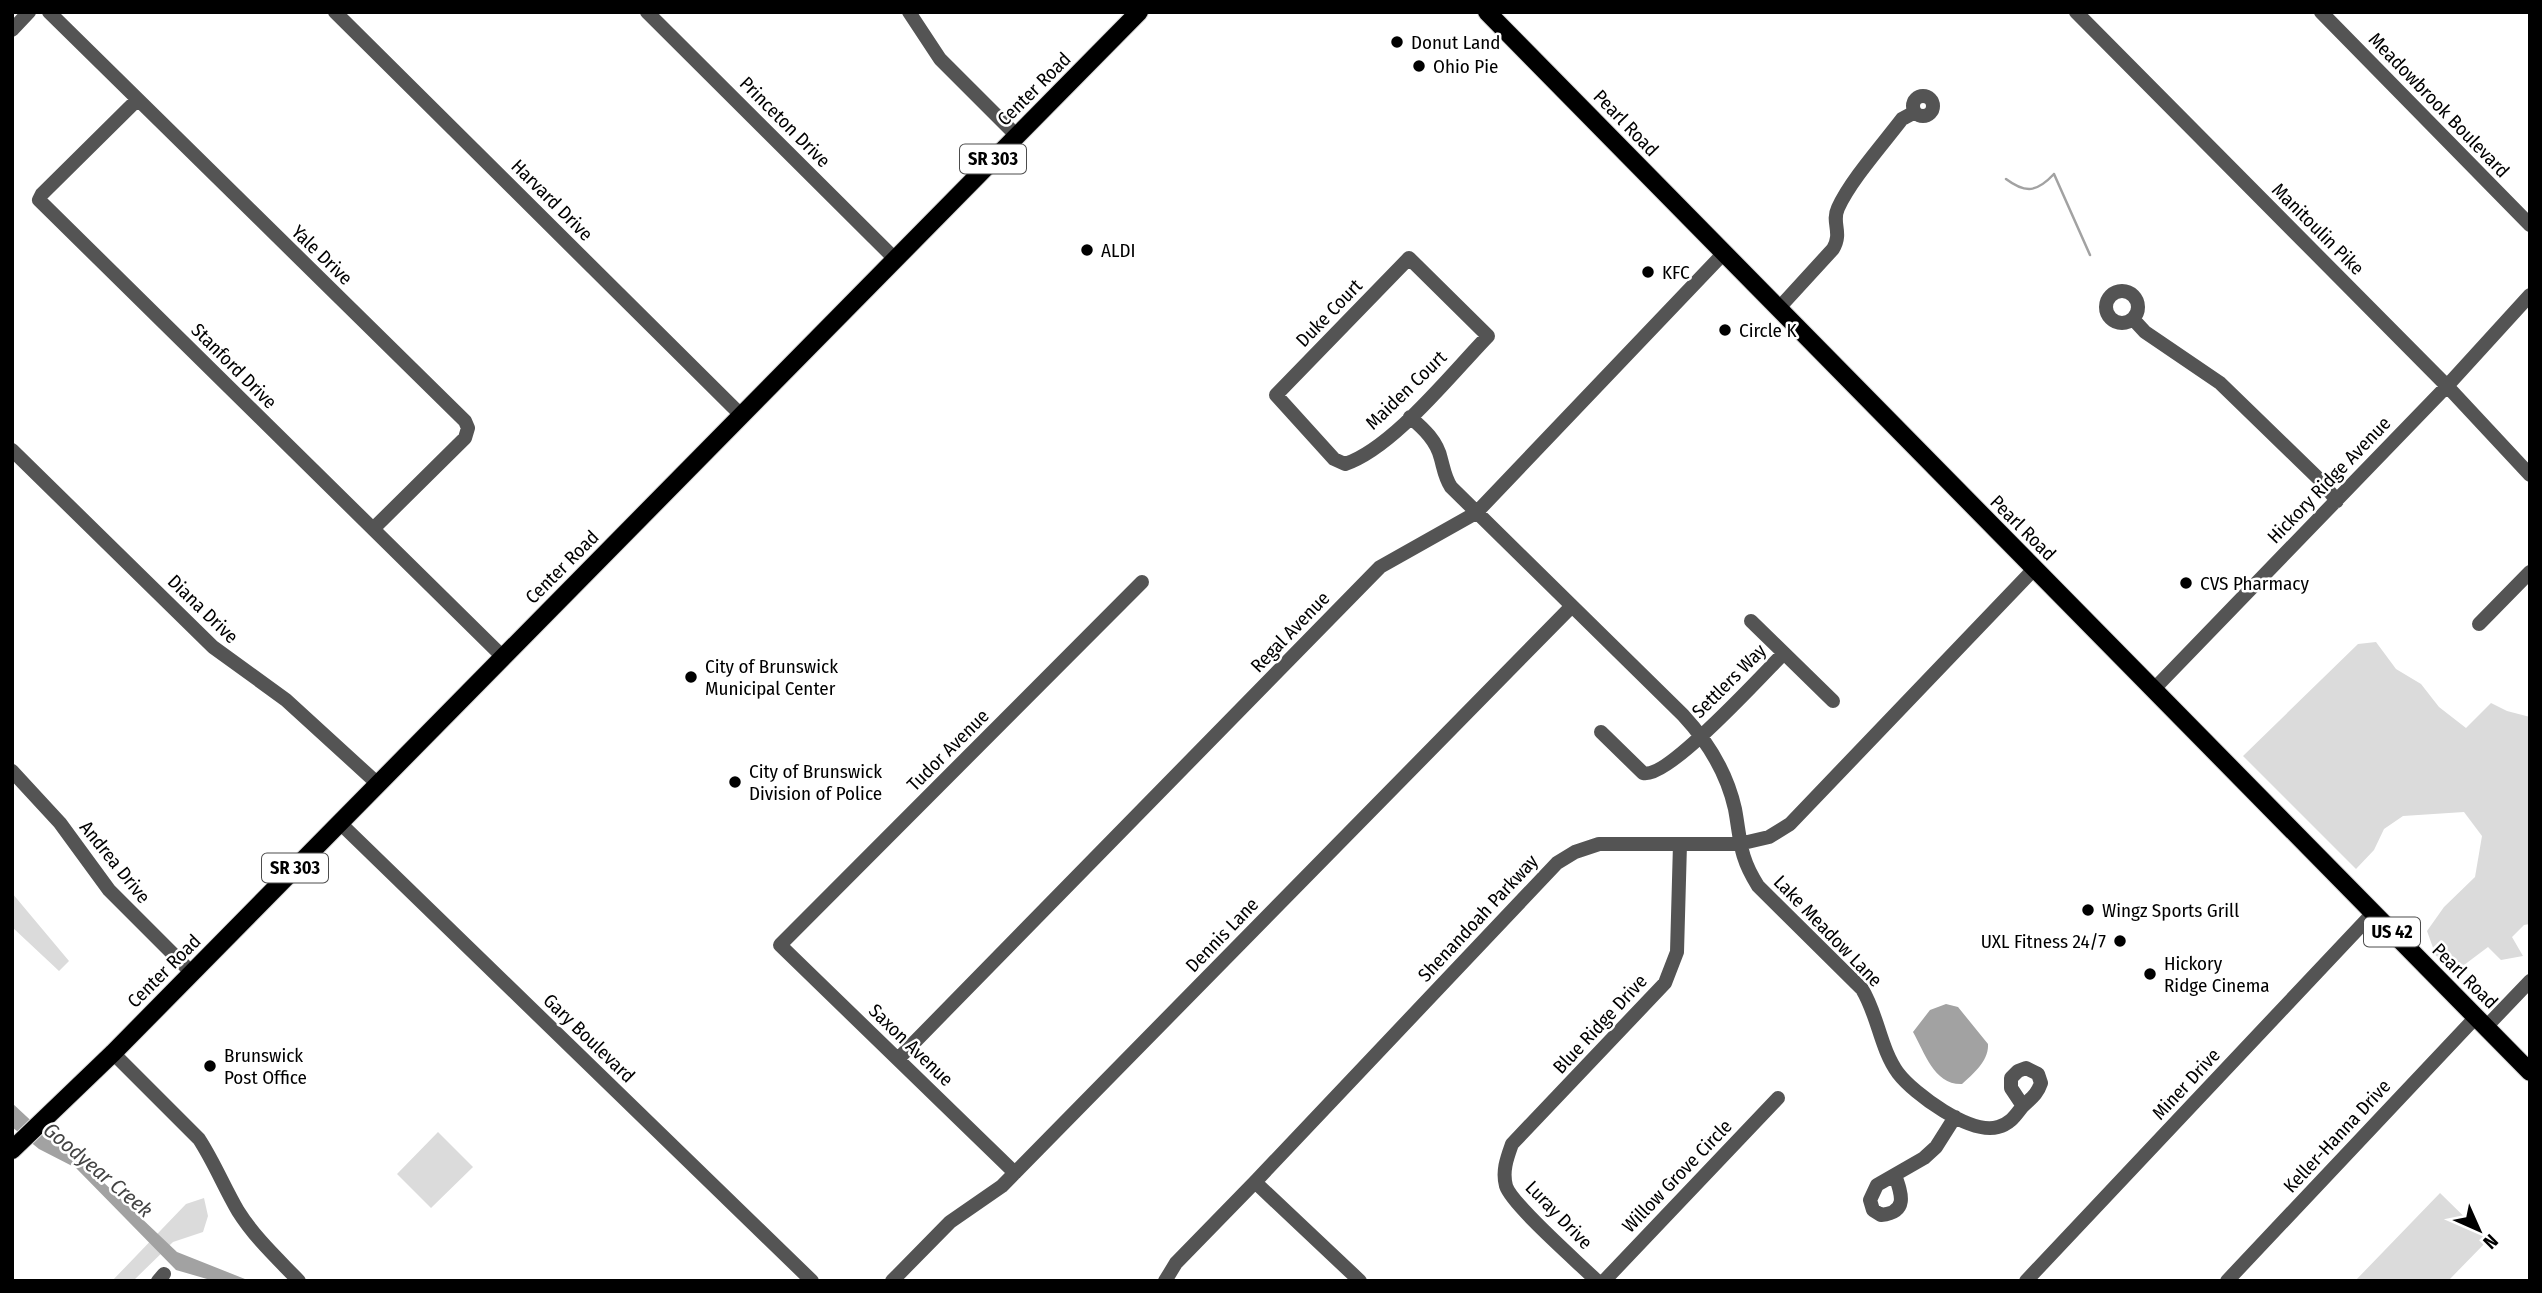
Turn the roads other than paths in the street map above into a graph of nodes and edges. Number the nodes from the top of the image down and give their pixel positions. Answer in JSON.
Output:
{"nodes":[{"id":1,"x":29,"y":12,"type":"edge"},
{"id":2,"x":49,"y":12,"type":"edge"},
{"id":3,"x":335,"y":12,"type":"edge"},
{"id":4,"x":648,"y":12,"type":"edge"},
{"id":5,"x":909,"y":12,"type":"edge"},
{"id":6,"x":1139,"y":12,"type":"edge"},
{"id":7,"x":1487,"y":12,"type":"edge"},
{"id":8,"x":2077,"y":12,"type":"edge"},
{"id":9,"x":2321,"y":12,"type":"edge"},
{"id":10,"x":12,"y":30,"type":"edge"},
{"id":11,"x":136,"y":100,"type":"junction"},
{"id":12,"x":1915,"y":112,"type":"dead end"},
{"id":13,"x":1017,"y":136,"type":"junction"},
{"id":14,"x":2530,"y":225,"type":"edge"},
{"id":15,"x":1724,"y":253,"type":"junction"},
{"id":16,"x":1409,"y":258,"type":"joint"},
{"id":17,"x":895,"y":259,"type":"junction"},
{"id":18,"x":2530,"y":295,"type":"edge"},
{"id":19,"x":1778,"y":309,"type":"junction"},
{"id":20,"x":2133,"y":319,"type":"dead end"},
{"id":21,"x":2446,"y":387,"type":"junction"},
{"id":22,"x":741,"y":415,"type":"junction"},
{"id":23,"x":1410,"y":417,"type":"junction"},
{"id":24,"x":12,"y":450,"type":"edge"},
{"id":25,"x":1345,"y":464,"type":"joint"},
{"id":26,"x":2530,"y":475,"type":"edge"},
{"id":27,"x":2337,"y":500,"type":"junction"},
{"id":28,"x":1476,"y":513,"type":"junction"},
{"id":29,"x":373,"y":529,"type":"junction"},
{"id":30,"x":2034,"y":569,"type":"junction"},
{"id":31,"x":2530,"y":572,"type":"edge"},
{"id":32,"x":1142,"y":582,"type":"dead end"},
{"id":33,"x":1572,"y":606,"type":"junction"},
{"id":34,"x":1751,"y":621,"type":"dead end"},
{"id":35,"x":2479,"y":624,"type":"dead end"},
{"id":36,"x":1784,"y":653,"type":"junction"},
{"id":37,"x":503,"y":657,"type":"junction"},
{"id":38,"x":2154,"y":689,"type":"junction"},
{"id":39,"x":1833,"y":701,"type":"dead end"},
{"id":40,"x":1601,"y":732,"type":"dead end"},
{"id":41,"x":1701,"y":737,"type":"junction"},
{"id":42,"x":12,"y":771,"type":"edge"},
{"id":43,"x":378,"y":784,"type":"junction"},
{"id":44,"x":340,"y":823,"type":"junction"},
{"id":45,"x":1680,"y":844,"type":"junction"},
{"id":46,"x":1739,"y":844,"type":"junction"},
{"id":47,"x":2373,"y":913,"type":"junction"},
{"id":48,"x":780,"y":945,"type":"joint"},
{"id":49,"x":192,"y":973,"type":"junction"},
{"id":50,"x":2530,"y":981,"type":"edge"},
{"id":51,"x":2481,"y":1022,"type":"junction"},
{"id":52,"x":113,"y":1053,"type":"junction"},
{"id":53,"x":898,"y":1059,"type":"junction"},
{"id":54,"x":2530,"y":1072,"type":"edge"},
{"id":55,"x":1778,"y":1098,"type":"dead end"},
{"id":56,"x":2023,"y":1106,"type":"dead end"},
{"id":57,"x":1955,"y":1117,"type":"junction"},
{"id":58,"x":18,"y":1144,"type":"edge"},
{"id":59,"x":1504,"y":1169,"type":"joint"},
{"id":60,"x":1015,"y":1172,"type":"junction"},
{"id":61,"x":1895,"y":1175,"type":"dead end"},
{"id":62,"x":1255,"y":1182,"type":"junction"},
{"id":63,"x":299,"y":1281,"type":"edge"},
{"id":64,"x":812,"y":1281,"type":"edge"},
{"id":65,"x":892,"y":1281,"type":"edge"},
{"id":66,"x":1165,"y":1281,"type":"edge"},
{"id":67,"x":1360,"y":1281,"type":"edge"},
{"id":68,"x":1597,"y":1281,"type":"edge"},
{"id":69,"x":1604,"y":1281,"type":"edge"},
{"id":70,"x":2026,"y":1281,"type":"edge"},
{"id":71,"x":2227,"y":1281,"type":"edge"}],
"edges":[{"from":1,"to":10,"type":"street"},
{"from":2,"to":11,"type":"street","name":"Yale Drive"},
{"from":3,"to":22,"type":"street","name":"Harvard Drive"},
{"from":4,"to":17,"type":"street","name":"Princeton Drive"},
{"from":5,"to":13,"type":"street"},
{"from":6,"to":13,"type":"main road","name":"Center Road","number":"SR 303"},
{"from":7,"to":15,"type":"main road","name":"Pearl Road","number":"US 42"},
{"from":8,"to":21,"type":"street","name":"Manitoulin Pike"},
{"from":9,"to":14,"type":"street","name":"Meadowbrook Boulevard"},
{"from":11,"to":29,"type":"street","name":"Yale Drive"},
{"from":11,"to":29,"type":"street","name":"Stanford Drive"},
{"from":12,"to":19,"type":"street"},
{"from":13,"to":17,"type":"main road","name":"Center Road","number":"SR 303"},
{"from":15,"to":19,"type":"main road","name":"Pearl Road","number":"US 42"},
{"from":15,"to":28,"type":"street","name":"Regal Avenue"},
{"from":16,"to":23,"type":"street","name":"Maiden Court"},
{"from":16,"to":25,"type":"street","name":"Duke Court"},
{"from":17,"to":22,"type":"main road","name":"Center Road","number":"SR 303"},
{"from":18,"to":21,"type":"street","name":"Hickory Ridge Avenue"},
{"from":19,"to":30,"type":"main road","name":"Pearl Road","number":"US 42"},
{"from":20,"to":27,"type":"street"},
{"from":21,"to":26,"type":"street","name":"Manitoulin Pike"},
{"from":21,"to":27,"type":"street","name":"Hickory Ridge Avenue"},
{"from":22,"to":37,"type":"main road","name":"Center Road","number":"SR 303"},
{"from":23,"to":25,"type":"street","name":"Maiden Court"},
{"from":23,"to":28,"type":"street","name":"Lake Meadow Lane"},
{"from":24,"to":43,"type":"street","name":"Diana Drive"},
{"from":27,"to":38,"type":"street","name":"Hickory Ridge Avenue"},
{"from":28,"to":33,"type":"street","name":"Lake Meadow Lane"},
{"from":28,"to":53,"type":"street","name":"Regal Avenue"},
{"from":29,"to":37,"type":"street","name":"Stanford Drive"},
{"from":30,"to":38,"type":"main road","name":"Pearl Road","number":"US 42"},
{"from":30,"to":46,"type":"street","name":"Shenandoah Parkway"},
{"from":31,"to":35,"type":"street"},
{"from":32,"to":48,"type":"street","name":"Tudor Avenue"},
{"from":33,"to":41,"type":"street","name":"Lake Meadow Lane"},
{"from":33,"to":60,"type":"street","name":"Dennis Lane"},
{"from":34,"to":36,"type":"street","name":"Settlers Way"},
{"from":36,"to":39,"type":"street","name":"Settlers Way"},
{"from":36,"to":41,"type":"street","name":"Settlers Way"},
{"from":37,"to":43,"type":"main road","name":"Center Road","number":"SR 303"},
{"from":38,"to":47,"type":"main road","name":"Pearl Road","number":"US 42"},
{"from":40,"to":41,"type":"street","name":"Settlers Way"},
{"from":41,"to":46,"type":"street","name":"Lake Meadow Lane"},
{"from":42,"to":49,"type":"street","name":"Andrea Drive"},
{"from":43,"to":44,"type":"main road","name":"Center Road","number":"SR 303"},
{"from":44,"to":49,"type":"main road","name":"Center Road","number":"SR 303"},
{"from":44,"to":64,"type":"street","name":"Gary Boulevard"},
{"from":45,"to":46,"type":"street","name":"Shenandoah Parkway"},
{"from":45,"to":59,"type":"street","name":"Blue Ridge Drive"},
{"from":45,"to":62,"type":"street","name":"Shenandoah Parkway"},
{"from":46,"to":57,"type":"street","name":"Lake Meadow Lane"},
{"from":47,"to":51,"type":"main road","name":"Pearl Road","number":"US 42"},
{"from":47,"to":70,"type":"street","name":"Miner Drive"},
{"from":48,"to":53,"type":"street","name":"Saxon Avenue"},
{"from":49,"to":52,"type":"main road","name":"Center Road","number":"SR 303"},
{"from":50,"to":51,"type":"street","name":"Keller-Hanna Drive"},
{"from":51,"to":54,"type":"main road","name":"Pearl Road","number":"US 42"},
{"from":51,"to":71,"type":"street","name":"Keller-Hanna Drive"},
{"from":52,"to":58,"type":"main road","name":"Center Road","number":"SR 303"},
{"from":52,"to":63,"type":"street"},
{"from":53,"to":60,"type":"street","name":"Saxon Avenue"},
{"from":55,"to":69,"type":"street","name":"Willow Grove Circle"},
{"from":56,"to":57,"type":"street","name":"Lake Meadow Lane"},
{"from":57,"to":61,"type":"street"},
{"from":59,"to":68,"type":"street","name":"Luray Drive"},
{"from":60,"to":65,"type":"street","name":"Dennis Lane"},
{"from":62,"to":66,"type":"street","name":"Shenandoah Parkway"},
{"from":62,"to":67,"type":"street"}]}
